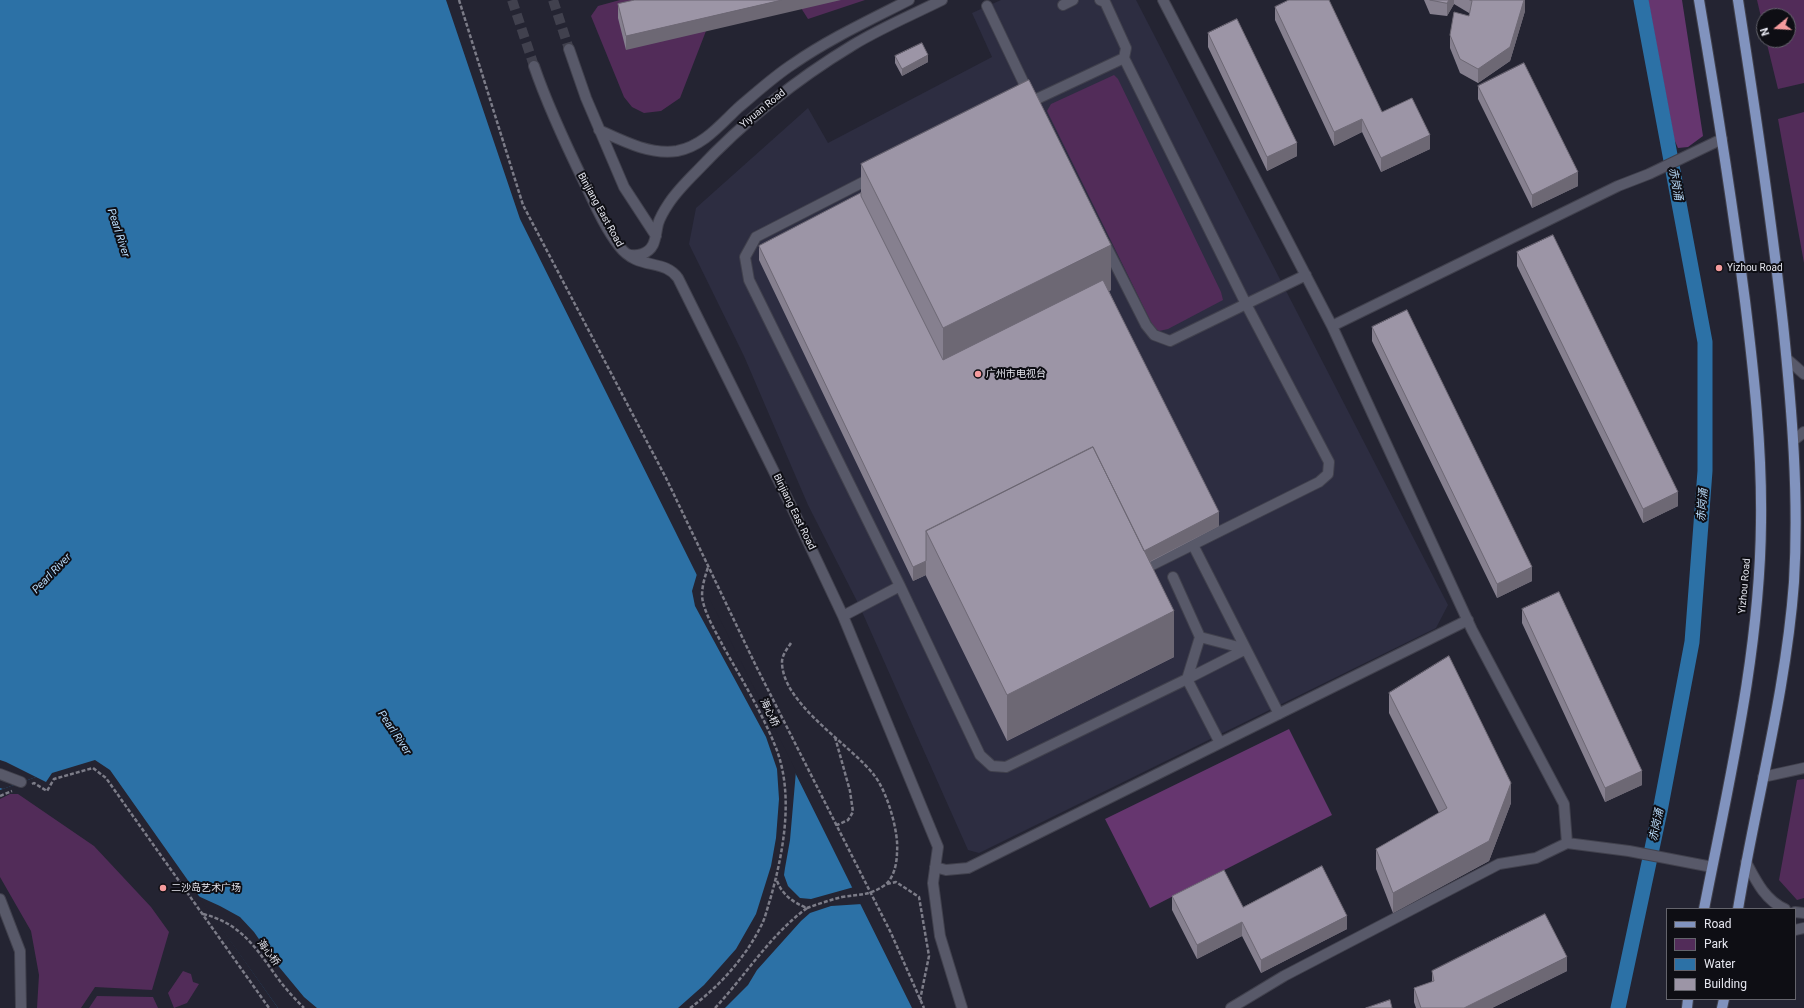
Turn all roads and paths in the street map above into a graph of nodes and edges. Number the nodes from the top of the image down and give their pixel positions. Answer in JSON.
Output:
{"nodes":[{"id":1,"x":459,"y":0,"type":"edge"},
{"id":2,"x":909,"y":0,"type":"edge"},
{"id":3,"x":942,"y":0,"type":"edge"},
{"id":4,"x":1072,"y":0,"type":"edge"},
{"id":5,"x":1100,"y":0,"type":"edge"},
{"id":6,"x":1163,"y":0,"type":"edge"},
{"id":7,"x":1699,"y":0,"type":"edge"},
{"id":8,"x":1738,"y":0,"type":"edge"},
{"id":9,"x":1063,"y":5,"type":"dead end"},
{"id":10,"x":988,"y":6,"type":"dead end"},
{"id":11,"x":568,"y":50,"type":"tunnel mouth"},
{"id":12,"x":1124,"y":58,"type":"junction"},
{"id":13,"x":534,"y":66,"type":"tunnel mouth"},
{"id":14,"x":1035,"y":104,"type":"junction"},
{"id":15,"x":1019,"y":108,"type":"edge"},
{"id":16,"x":599,"y":130,"type":"junction"},
{"id":17,"x":1722,"y":138,"type":"junction"},
{"id":18,"x":886,"y":171,"type":"edge"},
{"id":19,"x":1100,"y":234,"type":"edge"},
{"id":20,"x":656,"y":236,"type":"junction"},
{"id":21,"x":625,"y":253,"type":"junction"},
{"id":22,"x":1306,"y":275,"type":"junction"},
{"id":23,"x":1246,"y":304,"type":"junction"},
{"id":24,"x":1332,"y":326,"type":"junction"},
{"id":25,"x":1787,"y":359,"type":"junction"},
{"id":26,"x":1804,"y":374,"type":"edge"},
{"id":27,"x":1804,"y":432,"type":"edge"},
{"id":28,"x":1794,"y":440,"type":"junction"},
{"id":29,"x":1193,"y":545,"type":"junction"},
{"id":30,"x":1135,"y":565,"type":"edge"},
{"id":31,"x":708,"y":566,"type":"junction"},
{"id":32,"x":1173,"y":577,"type":"dead end"},
{"id":33,"x":900,"y":586,"type":"junction"},
{"id":34,"x":844,"y":616,"type":"junction"},
{"id":35,"x":1468,"y":620,"type":"junction"},
{"id":36,"x":1200,"y":637,"type":"junction"},
{"id":37,"x":790,"y":643,"type":"dead end"},
{"id":38,"x":1246,"y":649,"type":"junction"},
{"id":39,"x":1187,"y":679,"type":"junction"},
{"id":40,"x":1279,"y":714,"type":"junction"},
{"id":41,"x":835,"y":737,"type":"junction"},
{"id":42,"x":1220,"y":744,"type":"junction"},
{"id":43,"x":1804,"y":768,"type":"edge"},
{"id":44,"x":0,"y":774,"type":"edge"},
{"id":45,"x":1763,"y":777,"type":"junction"},
{"id":46,"x":24,"y":784,"type":"joint"},
{"id":47,"x":14,"y":791,"type":"dead end"},
{"id":48,"x":0,"y":796,"type":"edge"},
{"id":49,"x":837,"y":825,"type":"junction"},
{"id":50,"x":1568,"y":843,"type":"junction"},
{"id":51,"x":1746,"y":862,"type":"junction"},
{"id":52,"x":935,"y":867,"type":"junction"},
{"id":53,"x":1712,"y":867,"type":"junction"},
{"id":54,"x":776,"y":877,"type":"junction"},
{"id":55,"x":887,"y":884,"type":"junction"},
{"id":56,"x":871,"y":893,"type":"junction"},
{"id":57,"x":0,"y":899,"type":"edge"},
{"id":58,"x":807,"y":908,"type":"junction"},
{"id":59,"x":1704,"y":908,"type":"edge"},
{"id":60,"x":1738,"y":908,"type":"edge"},
{"id":61,"x":1783,"y":908,"type":"edge"},
{"id":62,"x":202,"y":914,"type":"junction"},
{"id":63,"x":920,"y":1000,"type":"junction"},
{"id":64,"x":21,"y":1008,"type":"edge"},
{"id":65,"x":268,"y":1008,"type":"edge"},
{"id":66,"x":304,"y":1008,"type":"edge"},
{"id":67,"x":690,"y":1008,"type":"edge"},
{"id":68,"x":716,"y":1008,"type":"edge"},
{"id":69,"x":924,"y":1008,"type":"edge"},
{"id":70,"x":962,"y":1008,"type":"edge"},
{"id":71,"x":1231,"y":1008,"type":"edge"}],
"edges":[{"from":1,"to":31,"type":"path"},
{"from":2,"to":16,"type":"street","name":"Yiyuan Road"},
{"from":3,"to":20,"type":"street","name":"Yiyuan Road"},
{"from":4,"to":9,"type":"street"},
{"from":5,"to":12,"type":"street"},
{"from":6,"to":22,"type":"street"},
{"from":7,"to":17,"type":"main road","name":"Yizhou Road"},
{"from":8,"to":25,"type":"main road"},
{"from":10,"to":14,"type":"street"},
{"from":11,"to":16,"type":"street"},
{"from":12,"to":14,"type":"street"},
{"from":12,"to":23,"type":"street"},
{"from":13,"to":21,"type":"street","name":"Binjiang East Road"},
{"from":14,"to":15,"type":"street"},
{"from":16,"to":20,"type":"street"},
{"from":17,"to":24,"type":"street"},
{"from":17,"to":53,"type":"main road","name":"Yizhou Road"},
{"from":18,"to":33,"type":"street"},
{"from":19,"to":23,"type":"street"},
{"from":20,"to":21,"type":"street","name":"Yiyuan Road"},
{"from":21,"to":34,"type":"street","name":"Binjiang East Road"},
{"from":22,"to":23,"type":"street"},
{"from":22,"to":24,"type":"street"},
{"from":23,"to":29,"type":"street"},
{"from":24,"to":35,"type":"street"},
{"from":25,"to":26,"type":"street"},
{"from":25,"to":28,"type":"main road"},
{"from":27,"to":28,"type":"street"},
{"from":28,"to":45,"type":"main road"},
{"from":29,"to":30,"type":"street"},
{"from":29,"to":38,"type":"street"},
{"from":31,"to":49,"type":"path"},
{"from":31,"to":54,"type":"path","name":"海心桥"},
{"from":32,"to":36,"type":"street"},
{"from":33,"to":34,"type":"street"},
{"from":33,"to":39,"type":"street"},
{"from":34,"to":52,"type":"street","name":"Binjiang East Road"},
{"from":35,"to":40,"type":"street"},
{"from":35,"to":50,"type":"street"},
{"from":36,"to":38,"type":"street"},
{"from":36,"to":39,"type":"street"},
{"from":37,"to":41,"type":"path"},
{"from":38,"to":39,"type":"street"},
{"from":38,"to":40,"type":"street"},
{"from":39,"to":42,"type":"street"},
{"from":40,"to":42,"type":"street"},
{"from":41,"to":49,"type":"path"},
{"from":41,"to":55,"type":"path"},
{"from":42,"to":52,"type":"street"},
{"from":43,"to":45,"type":"street"},
{"from":44,"to":46,"type":"street"},
{"from":45,"to":51,"type":"main road"},
{"from":46,"to":62,"type":"path"},
{"from":47,"to":48,"type":"path"},
{"from":49,"to":56,"type":"path"},
{"from":50,"to":53,"type":"street"},
{"from":50,"to":71,"type":"street"},
{"from":51,"to":60,"type":"main road"},
{"from":51,"to":61,"type":"street"},
{"from":52,"to":70,"type":"street","name":"Binjiang East Road"},
{"from":53,"to":59,"type":"main road","name":"Yizhou Road"},
{"from":54,"to":58,"type":"path"},
{"from":54,"to":67,"type":"path","name":"海心桥"},
{"from":55,"to":56,"type":"path"},
{"from":55,"to":63,"type":"path"},
{"from":56,"to":58,"type":"path"},
{"from":56,"to":63,"type":"path"},
{"from":57,"to":64,"type":"street"},
{"from":58,"to":68,"type":"path"},
{"from":62,"to":65,"type":"path"},
{"from":62,"to":66,"type":"path","name":"海心桥"},
{"from":63,"to":69,"type":"path"}]}
